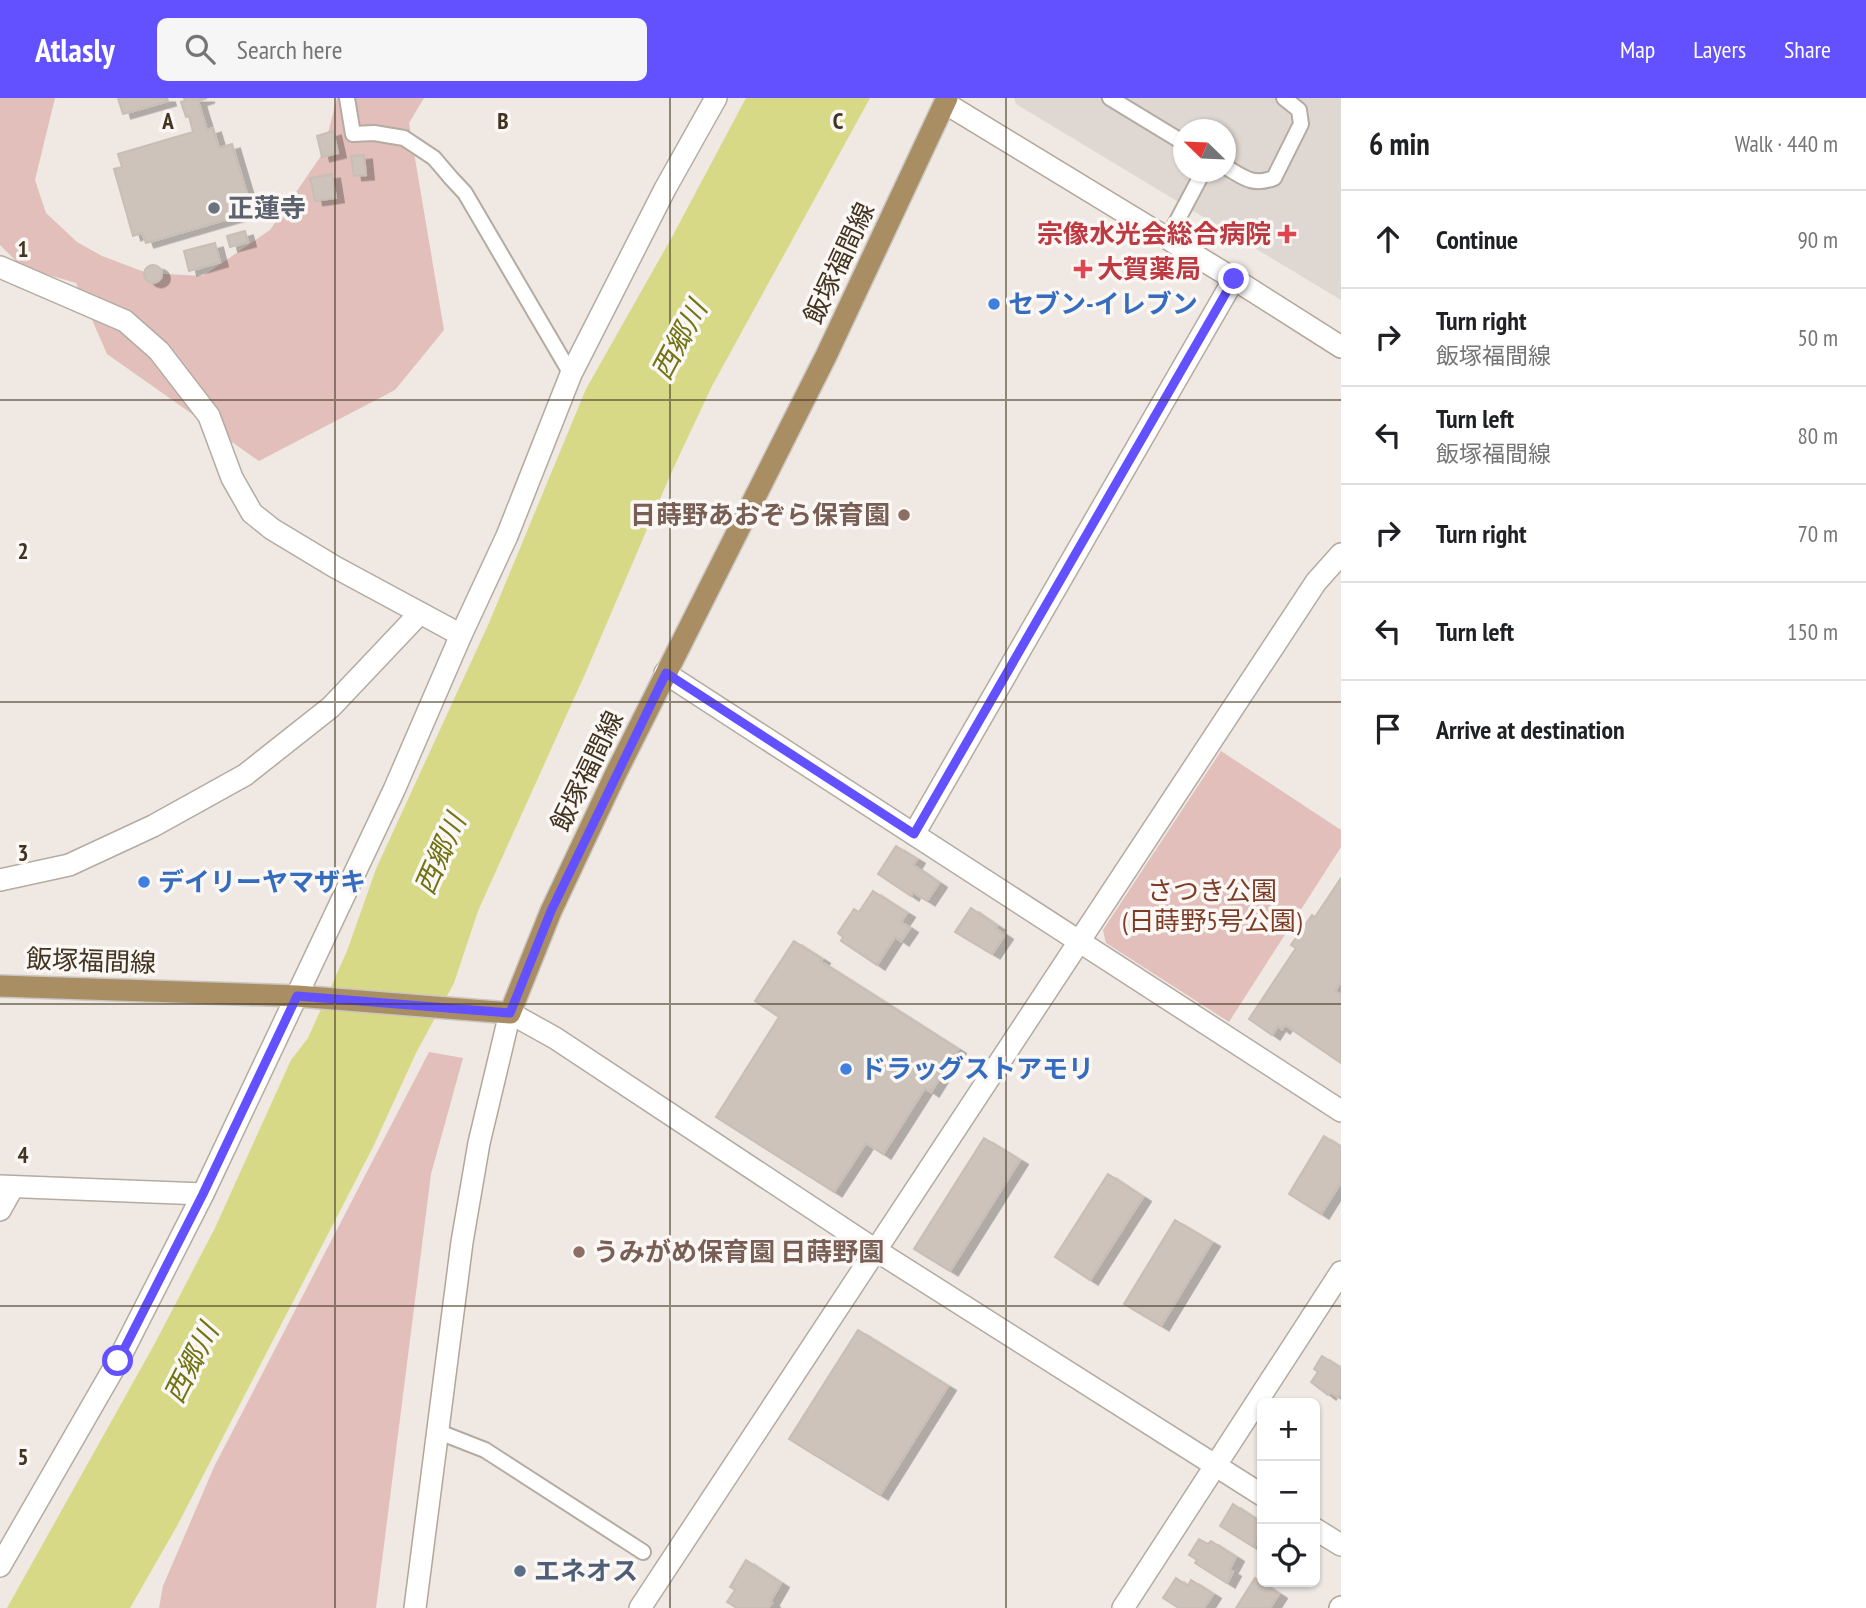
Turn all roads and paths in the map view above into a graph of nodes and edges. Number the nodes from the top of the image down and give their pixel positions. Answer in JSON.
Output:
{"nodes":[{"id":1,"x":348,"y":98,"type":"edge"},
{"id":2,"x":716,"y":98,"type":"edge"},
{"id":3,"x":1110,"y":98,"type":"edge"},
{"id":4,"x":1284,"y":98,"type":"edge"},
{"id":5,"x":946,"y":101,"type":"edge"},
{"id":6,"x":1173,"y":136,"type":"edge"},
{"id":7,"x":1236,"y":172,"type":"edge"},
{"id":8,"x":1198,"y":182,"type":"edge"},
{"id":9,"x":1168,"y":238,"type":"junction"},
{"id":10,"x":0,"y":267,"type":"edge"},
{"id":11,"x":1234,"y":279,"type":"junction"},
{"id":12,"x":1341,"y":347,"type":"edge"},
{"id":13,"x":571,"y":374,"type":"junction"},
{"id":14,"x":1341,"y":554,"type":"edge"},
{"id":15,"x":420,"y":614,"type":"junction"},
{"id":16,"x":461,"y":635,"type":"junction"},
{"id":17,"x":666,"y":673,"type":"junction"},
{"id":18,"x":914,"y":834,"type":"junction"},
{"id":19,"x":0,"y":880,"type":"edge"},
{"id":20,"x":1080,"y":941,"type":"junction"},
{"id":21,"x":0,"y":986,"type":"edge"},
{"id":22,"x":297,"y":996,"type":"junction"},
{"id":23,"x":510,"y":1013,"type":"junction"},
{"id":24,"x":1341,"y":1111,"type":"edge"},
{"id":25,"x":7,"y":1187,"type":"edge"},
{"id":26,"x":203,"y":1194,"type":"junction"},
{"id":27,"x":0,"y":1210,"type":"edge"},
{"id":28,"x":877,"y":1251,"type":"junction"},
{"id":29,"x":1341,"y":1272,"type":"edge"},
{"id":30,"x":439,"y":1432,"type":"junction"},
{"id":31,"x":1216,"y":1465,"type":"junction"},
{"id":32,"x":1257,"y":1492,"type":"edge"},
{"id":33,"x":1320,"y":1532,"type":"edge"},
{"id":34,"x":1341,"y":1545,"type":"edge"},
{"id":35,"x":643,"y":1552,"type":"dead end"},
{"id":36,"x":0,"y":1566,"type":"edge"},
{"id":37,"x":415,"y":1608,"type":"edge"},
{"id":38,"x":640,"y":1608,"type":"edge"},
{"id":39,"x":1123,"y":1608,"type":"edge"}],
"edges":[{"from":1,"to":13,"type":"lane"},
{"from":2,"to":13,"type":"street"},
{"from":3,"to":6,"type":"lane"},
{"from":4,"to":7,"type":"lane"},
{"from":5,"to":9,"type":"street"},
{"from":5,"to":17,"type":"main road","name":"飯塚福間線"},
{"from":8,"to":9,"type":"lane"},
{"from":9,"to":11,"type":"street"},
{"from":10,"to":15,"type":"street"},
{"from":11,"to":12,"type":"street"},
{"from":11,"to":18,"type":"street"},
{"from":13,"to":16,"type":"street"},
{"from":14,"to":20,"type":"street"},
{"from":15,"to":16,"type":"street"},
{"from":15,"to":19,"type":"street"},
{"from":16,"to":22,"type":"street"},
{"from":17,"to":18,"type":"street"},
{"from":17,"to":23,"type":"main road","name":"飯塚福間線"},
{"from":18,"to":20,"type":"street"},
{"from":20,"to":24,"type":"street"},
{"from":20,"to":28,"type":"street"},
{"from":21,"to":22,"type":"main road","name":"飯塚福間線"},
{"from":22,"to":23,"type":"main road","name":"飯塚福間線"},
{"from":22,"to":26,"type":"street"},
{"from":23,"to":28,"type":"street"},
{"from":23,"to":30,"type":"street"},
{"from":25,"to":26,"type":"street"},
{"from":25,"to":27,"type":"street"},
{"from":26,"to":36,"type":"street"},
{"from":28,"to":31,"type":"street"},
{"from":28,"to":38,"type":"street"},
{"from":29,"to":31,"type":"street"},
{"from":30,"to":35,"type":"lane"},
{"from":30,"to":37,"type":"street"},
{"from":31,"to":32,"type":"street"},
{"from":31,"to":39,"type":"street"},
{"from":33,"to":34,"type":"street"}]}
